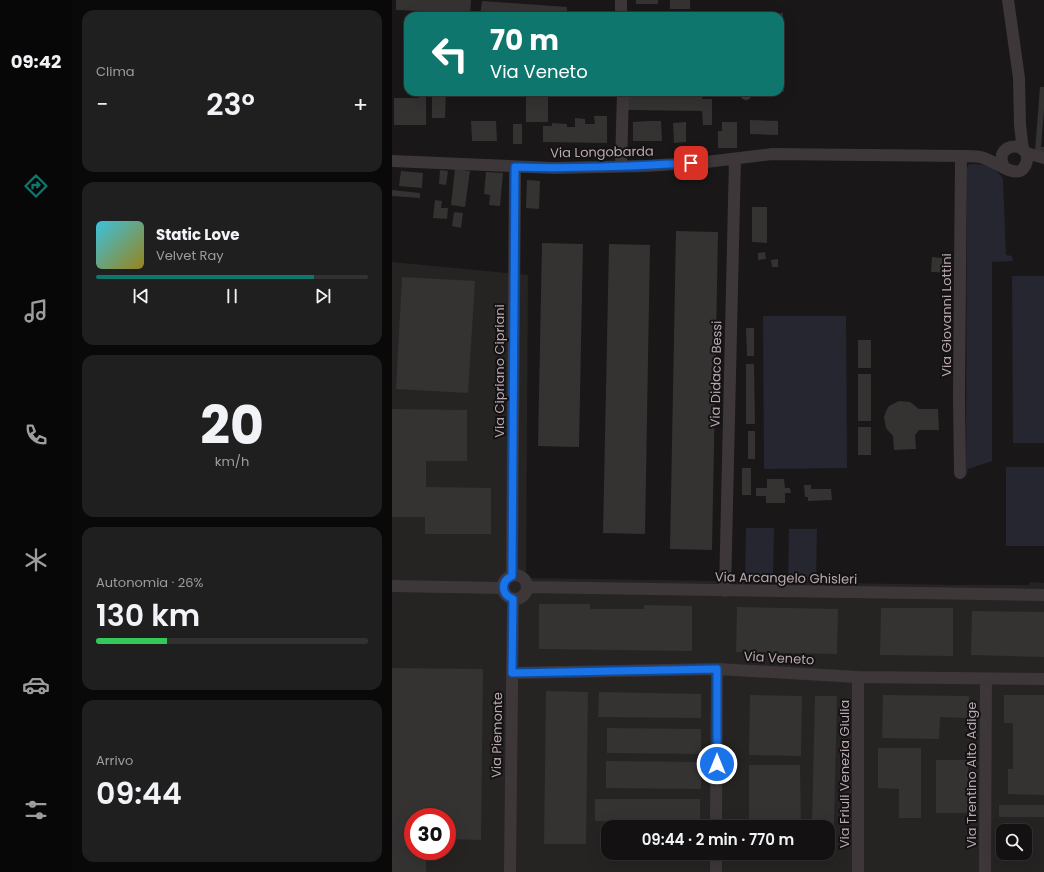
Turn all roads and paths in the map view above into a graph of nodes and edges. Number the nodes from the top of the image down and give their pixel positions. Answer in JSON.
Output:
{"nodes":[{"id":1,"x":621,"y":0,"type":"edge"},
{"id":2,"x":1008,"y":0,"type":"edge"},
{"id":3,"x":621,"y":12,"type":"edge"},
{"id":4,"x":623,"y":96,"type":"edge"},
{"id":5,"x":1020,"y":125,"type":"junction"},
{"id":6,"x":1006,"y":149,"type":"junction"},
{"id":7,"x":961,"y":156,"type":"junction"},
{"id":8,"x":1025,"y":156,"type":"junction"},
{"id":9,"x":980,"y":157,"type":"junction"},
{"id":10,"x":735,"y":159,"type":"junction"},
{"id":11,"x":1044,"y":159,"type":"edge"},
{"id":12,"x":392,"y":161,"type":"edge"},
{"id":13,"x":621,"y":166,"type":"junction"},
{"id":14,"x":515,"y":167,"type":"junction"},
{"id":15,"x":1004,"y":167,"type":"junction"},
{"id":16,"x":960,"y":474,"type":"dead end"},
{"id":17,"x":512,"y":576,"type":"junction"},
{"id":18,"x":392,"y":586,"type":"edge"},
{"id":19,"x":503,"y":588,"type":"junction"},
{"id":20,"x":527,"y":588,"type":"junction"},
{"id":21,"x":725,"y":591,"type":"junction"},
{"id":22,"x":1044,"y":595,"type":"edge"},
{"id":23,"x":513,"y":599,"type":"junction"},
{"id":24,"x":717,"y":669,"type":"junction"},
{"id":25,"x":512,"y":673,"type":"junction"},
{"id":26,"x":858,"y":677,"type":"junction"},
{"id":27,"x":986,"y":679,"type":"junction"},
{"id":28,"x":1044,"y":680,"type":"edge"},
{"id":29,"x":716,"y":820,"type":"edge"},
{"id":30,"x":716,"y":860,"type":"edge"},
{"id":31,"x":510,"y":872,"type":"edge"},
{"id":32,"x":716,"y":872,"type":"edge"},
{"id":33,"x":858,"y":872,"type":"edge"},
{"id":34,"x":985,"y":872,"type":"edge"}],
"edges":[{"from":1,"to":3,"type":"street"},
{"from":2,"to":5,"type":"street"},
{"from":4,"to":13,"type":"street"},
{"from":5,"to":6,"type":"street"},
{"from":5,"to":8,"type":"street"},
{"from":6,"to":8,"type":"street","name":"Via Longobarda"},
{"from":6,"to":9,"type":"street","name":"Via Longobarda"},
{"from":6,"to":15,"type":"street"},
{"from":7,"to":9,"type":"street","name":"Via Longobarda"},
{"from":7,"to":10,"type":"street","name":"Via Longobarda"},
{"from":7,"to":16,"type":"street","name":"Via Giovanni Lottini"},
{"from":8,"to":11,"type":"street"},
{"from":8,"to":15,"type":"street","name":"Via Longobarda"},
{"from":9,"to":15,"type":"street","name":"Via Longobarda"},
{"from":10,"to":13,"type":"street","name":"Via Longobarda"},
{"from":10,"to":21,"type":"street","name":"Via Didaco Bessi"},
{"from":12,"to":14,"type":"street","name":"Via Longobarda"},
{"from":13,"to":14,"type":"street","name":"Via Longobarda"},
{"from":14,"to":17,"type":"street","name":"Via Cipriano Cipriani"},
{"from":17,"to":19,"type":"street"},
{"from":17,"to":20,"type":"street"},
{"from":18,"to":19,"type":"street"},
{"from":19,"to":23,"type":"street"},
{"from":20,"to":21,"type":"street","name":"Via Arcangelo Ghisleri"},
{"from":20,"to":23,"type":"street"},
{"from":21,"to":22,"type":"street","name":"Via Arcangelo Ghisleri"},
{"from":23,"to":25,"type":"street","name":"Via Piemonte"},
{"from":24,"to":25,"type":"street","name":"Via Veneto"},
{"from":24,"to":26,"type":"street","name":"Via Veneto"},
{"from":24,"to":29,"type":"street"},
{"from":25,"to":31,"type":"street","name":"Via Piemonte"},
{"from":26,"to":27,"type":"street","name":"Via Veneto"},
{"from":26,"to":33,"type":"street","name":"Via Friuli Venezia Giulia"},
{"from":27,"to":28,"type":"street","name":"Via Veneto"},
{"from":27,"to":34,"type":"street","name":"Via Trentino Alto Adige"},
{"from":30,"to":32,"type":"street"}]}
